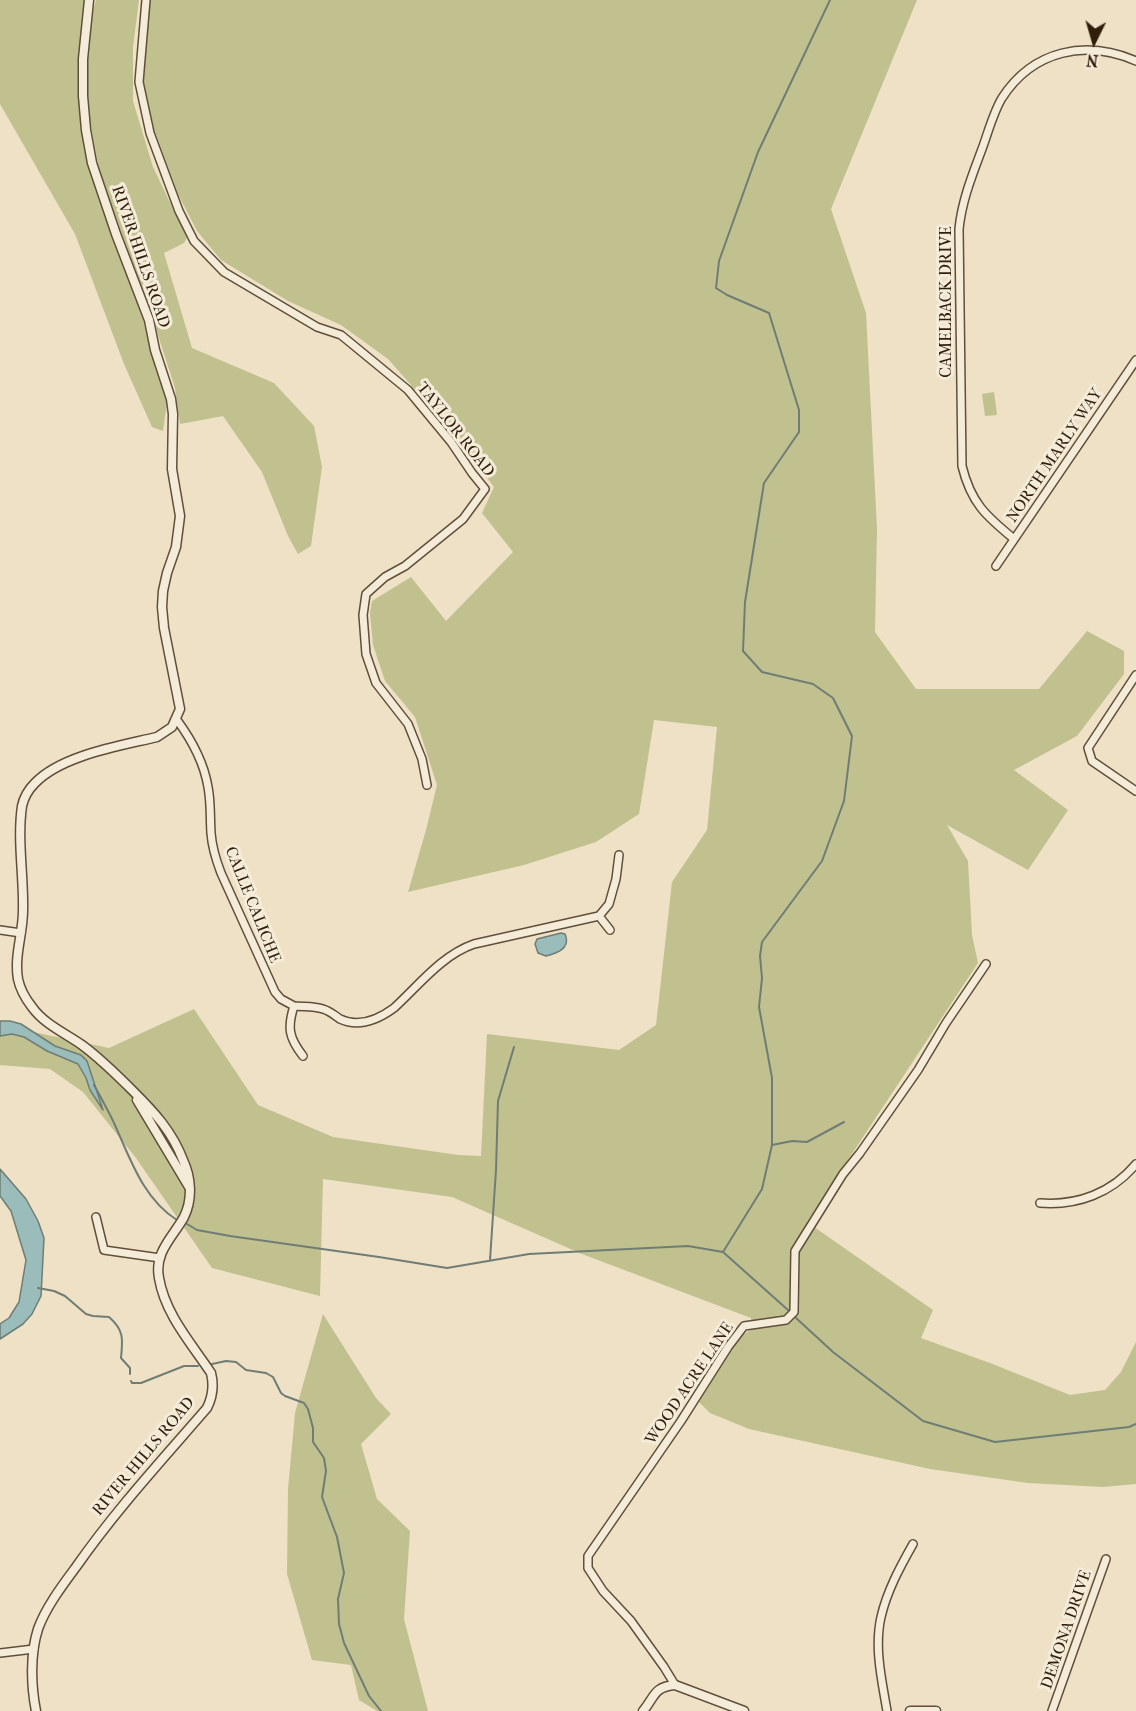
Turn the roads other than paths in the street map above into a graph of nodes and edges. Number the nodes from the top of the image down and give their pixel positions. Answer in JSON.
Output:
{"nodes":[{"id":1,"x":89,"y":0,"type":"edge"},
{"id":2,"x":146,"y":0,"type":"edge"},
{"id":3,"x":1136,"y":61,"type":"edge"},
{"id":4,"x":1136,"y":360,"type":"edge"},
{"id":5,"x":1014,"y":539,"type":"junction"},
{"id":6,"x":996,"y":566,"type":"dead end"},
{"id":7,"x":1136,"y":675,"type":"edge"},
{"id":8,"x":177,"y":720,"type":"junction"},
{"id":9,"x":427,"y":785,"type":"dead end"},
{"id":10,"x":1136,"y":791,"type":"edge"},
{"id":11,"x":619,"y":855,"type":"dead end"},
{"id":12,"x":599,"y":916,"type":"junction"},
{"id":13,"x":0,"y":930,"type":"edge"},
{"id":14,"x":610,"y":930,"type":"dead end"},
{"id":15,"x":21,"y":933,"type":"junction"},
{"id":16,"x":986,"y":964,"type":"dead end"},
{"id":17,"x":294,"y":1006,"type":"junction"},
{"id":18,"x":303,"y":1056,"type":"dead end"},
{"id":19,"x":1136,"y":1164,"type":"edge"},
{"id":20,"x":1040,"y":1203,"type":"dead end"},
{"id":21,"x":96,"y":1217,"type":"dead end"},
{"id":22,"x":160,"y":1258,"type":"junction"},
{"id":23,"x":913,"y":1544,"type":"dead end"},
{"id":24,"x":1106,"y":1558,"type":"dead end"},
{"id":25,"x":34,"y":1649,"type":"junction"},
{"id":26,"x":0,"y":1653,"type":"edge"},
{"id":27,"x":675,"y":1685,"type":"junction"},
{"id":28,"x":36,"y":1711,"type":"edge"},
{"id":29,"x":643,"y":1711,"type":"edge"},
{"id":30,"x":744,"y":1711,"type":"edge"},
{"id":31,"x":887,"y":1711,"type":"edge"},
{"id":32,"x":910,"y":1711,"type":"edge"},
{"id":33,"x":936,"y":1711,"type":"edge"},
{"id":34,"x":1052,"y":1711,"type":"edge"}],
"edges":[{"from":1,"to":8,"type":"street","name":"RIVER HILLS ROAD"},
{"from":2,"to":9,"type":"street","name":"TAYLOR ROAD"},
{"from":3,"to":5,"type":"street","name":"CAMELBACK DRIVE"},
{"from":4,"to":5,"type":"street","name":"NORTH MARLY WAY"},
{"from":5,"to":6,"type":"street","name":"NORTH MARLY WAY"},
{"from":7,"to":10,"type":"street"},
{"from":8,"to":15,"type":"street"},
{"from":8,"to":17,"type":"street","name":"CALLE CALICHE"},
{"from":11,"to":12,"type":"street"},
{"from":12,"to":14,"type":"street"},
{"from":12,"to":17,"type":"street"},
{"from":13,"to":15,"type":"street"},
{"from":15,"to":22,"type":"street"},
{"from":16,"to":27,"type":"street","name":"WOOD ACRE LANE"},
{"from":17,"to":18,"type":"street"},
{"from":19,"to":20,"type":"street"},
{"from":21,"to":22,"type":"street"},
{"from":22,"to":25,"type":"street","name":"RIVER HILLS ROAD"},
{"from":23,"to":31,"type":"street"},
{"from":24,"to":34,"type":"street","name":"DEMONA DRIVE"},
{"from":25,"to":26,"type":"street"},
{"from":25,"to":28,"type":"street","name":"RIVER HILLS ROAD"},
{"from":27,"to":29,"type":"street"},
{"from":27,"to":30,"type":"street"},
{"from":32,"to":33,"type":"street"}]}
